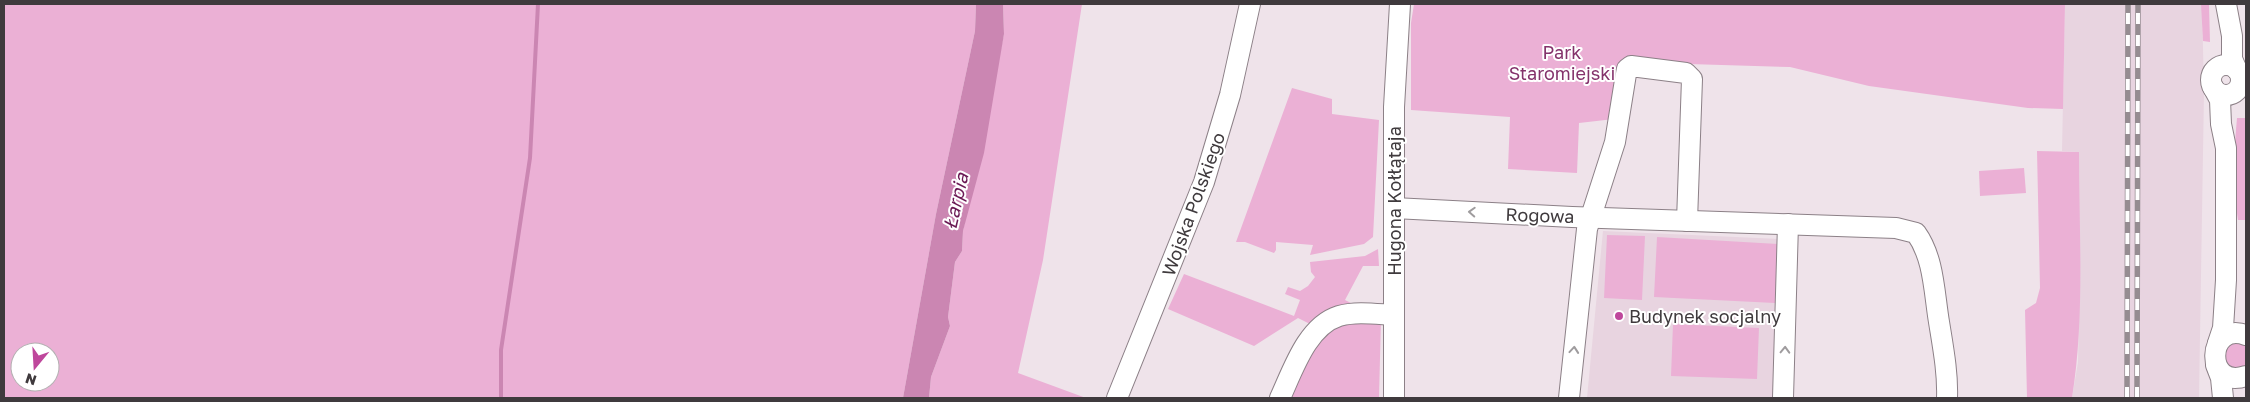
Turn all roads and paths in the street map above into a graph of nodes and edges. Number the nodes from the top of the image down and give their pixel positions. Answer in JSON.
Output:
{"nodes":[{"id":1,"x":1250,"y":4,"type":"edge"},
{"id":2,"x":1400,"y":4,"type":"edge"},
{"id":3,"x":2226,"y":8,"type":"edge"},
{"id":4,"x":2214,"y":79,"type":"junction"},
{"id":5,"x":2238,"y":80,"type":"junction"},
{"id":6,"x":2226,"y":148,"type":"junction"},
{"id":7,"x":1394,"y":208,"type":"junction"},
{"id":8,"x":1591,"y":217,"type":"junction"},
{"id":9,"x":1687,"y":221,"type":"junction"},
{"id":10,"x":1788,"y":224,"type":"junction"},
{"id":11,"x":2226,"y":280,"type":"junction"},
{"id":12,"x":1393,"y":315,"type":"junction"},
{"id":13,"x":2246,"y":334,"type":"edge"},
{"id":14,"x":2218,"y":344,"type":"junction"},
{"id":15,"x":2216,"y":365,"type":"junction"},
{"id":16,"x":2246,"y":377,"type":"edge"},
{"id":17,"x":1118,"y":398,"type":"edge"},
{"id":18,"x":1280,"y":398,"type":"edge"},
{"id":19,"x":1394,"y":398,"type":"edge"},
{"id":20,"x":1569,"y":398,"type":"edge"},
{"id":21,"x":1784,"y":398,"type":"edge"},
{"id":22,"x":1948,"y":398,"type":"edge"},
{"id":23,"x":2223,"y":398,"type":"edge"},
{"id":24,"x":2234,"y":398,"type":"edge"}],
"edges":[{"from":1,"to":17,"type":"street","name":"Wojska Polskiego"},
{"from":2,"to":7,"type":"street","name":"Hugona Kołłątaja"},
{"from":3,"to":4,"type":"street"},
{"from":3,"to":5,"type":"street"},
{"from":4,"to":5,"type":"street"},
{"from":4,"to":5,"type":"street"},
{"from":4,"to":6,"type":"street"},
{"from":5,"to":6,"type":"street"},
{"from":6,"to":11,"type":"street"},
{"from":8,"to":7,"type":"street","name":"Rogowa","one_way":true},
{"from":7,"to":12,"type":"street","name":"Hugona Kołłątaja"},
{"from":8,"to":9,"type":"street","name":"Rogowa"},
{"from":8,"to":9,"type":"street"},
{"from":20,"to":8,"type":"street","one_way":true},
{"from":9,"to":10,"type":"street","name":"Rogowa"},
{"from":21,"to":10,"type":"street","one_way":true},
{"from":10,"to":22,"type":"street","name":"Rogowa"},
{"from":11,"to":13,"type":"street"},
{"from":11,"to":14,"type":"street"},
{"from":12,"to":18,"type":"street"},
{"from":12,"to":19,"type":"street","name":"Hugona Kołłątaja"},
{"from":13,"to":14,"type":"street"},
{"from":14,"to":15,"type":"street"},
{"from":15,"to":16,"type":"street"},
{"from":15,"to":23,"type":"street"},
{"from":16,"to":24,"type":"street"}]}
